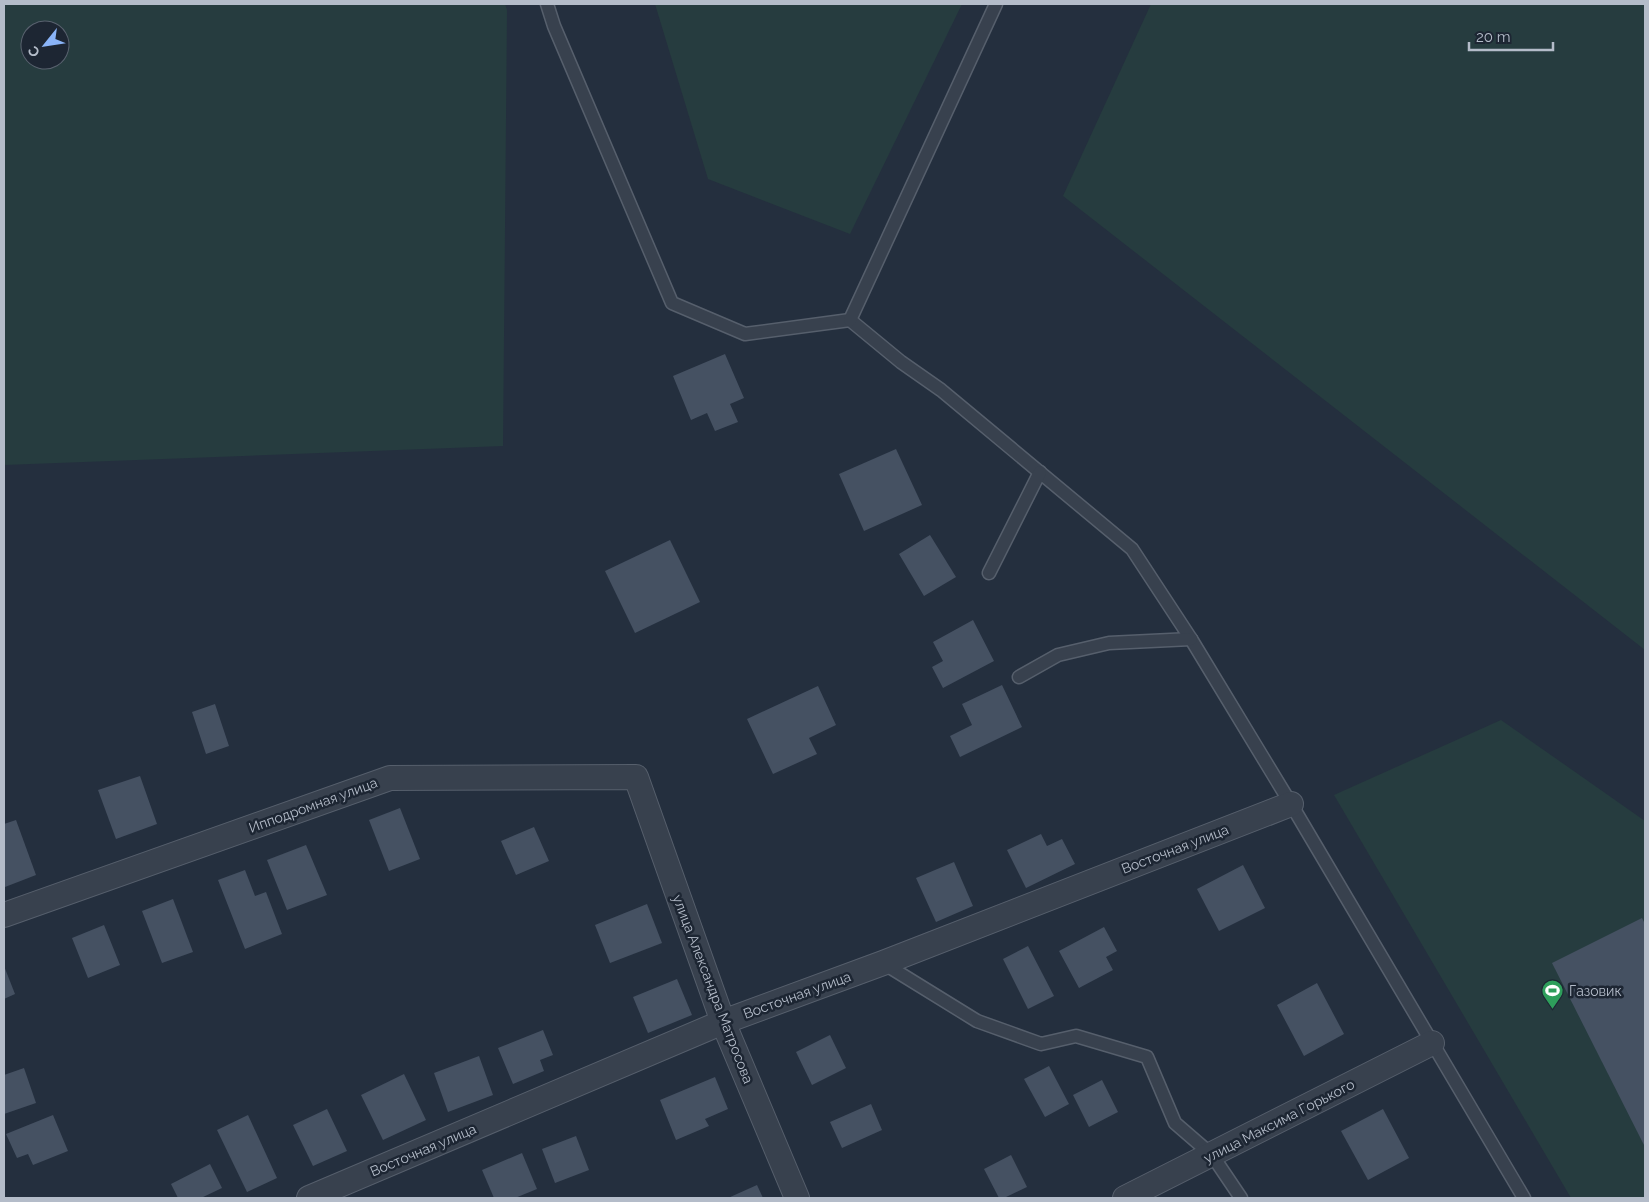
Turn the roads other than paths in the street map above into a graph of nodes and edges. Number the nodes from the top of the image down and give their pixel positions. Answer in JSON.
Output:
{"nodes":[{"id":1,"x":547,"y":4,"type":"edge"},
{"id":2,"x":996,"y":4,"type":"edge"},
{"id":3,"x":850,"y":320,"type":"junction"},
{"id":4,"x":1040,"y":472,"type":"junction"},
{"id":5,"x":989,"y":573,"type":"dead end"},
{"id":6,"x":1191,"y":639,"type":"junction"},
{"id":7,"x":1019,"y":678,"type":"dead end"},
{"id":8,"x":636,"y":777,"type":"joint"},
{"id":9,"x":1291,"y":804,"type":"junction"},
{"id":10,"x":4,"y":915,"type":"edge"},
{"id":11,"x":883,"y":963,"type":"junction"},
{"id":12,"x":723,"y":1022,"type":"junction"},
{"id":13,"x":1432,"y":1043,"type":"junction"},
{"id":14,"x":1212,"y":1155,"type":"junction"},
{"id":15,"x":309,"y":1198,"type":"edge"},
{"id":16,"x":796,"y":1198,"type":"edge"},
{"id":17,"x":1125,"y":1198,"type":"edge"},
{"id":18,"x":1242,"y":1198,"type":"edge"},
{"id":19,"x":1524,"y":1198,"type":"edge"}],
"edges":[{"from":1,"to":3,"type":"lane"},
{"from":2,"to":3,"type":"lane"},
{"from":3,"to":4,"type":"lane"},
{"from":4,"to":5,"type":"lane"},
{"from":4,"to":6,"type":"lane"},
{"from":6,"to":7,"type":"lane"},
{"from":6,"to":9,"type":"lane"},
{"from":8,"to":10,"type":"street","name":"Ипподромная улица"},
{"from":8,"to":12,"type":"street","name":"улица Александра Матросова"},
{"from":9,"to":11,"type":"street","name":"Восточная улица"},
{"from":9,"to":13,"type":"lane"},
{"from":11,"to":12,"type":"street","name":"Восточная улица"},
{"from":11,"to":14,"type":"lane"},
{"from":12,"to":15,"type":"street","name":"Восточная улица"},
{"from":12,"to":16,"type":"street","name":"улица Александра Матросова"},
{"from":13,"to":14,"type":"street","name":"улица Максима Горького"},
{"from":13,"to":19,"type":"lane"},
{"from":14,"to":17,"type":"street","name":"улица Максима Горького"},
{"from":14,"to":18,"type":"lane"}]}
